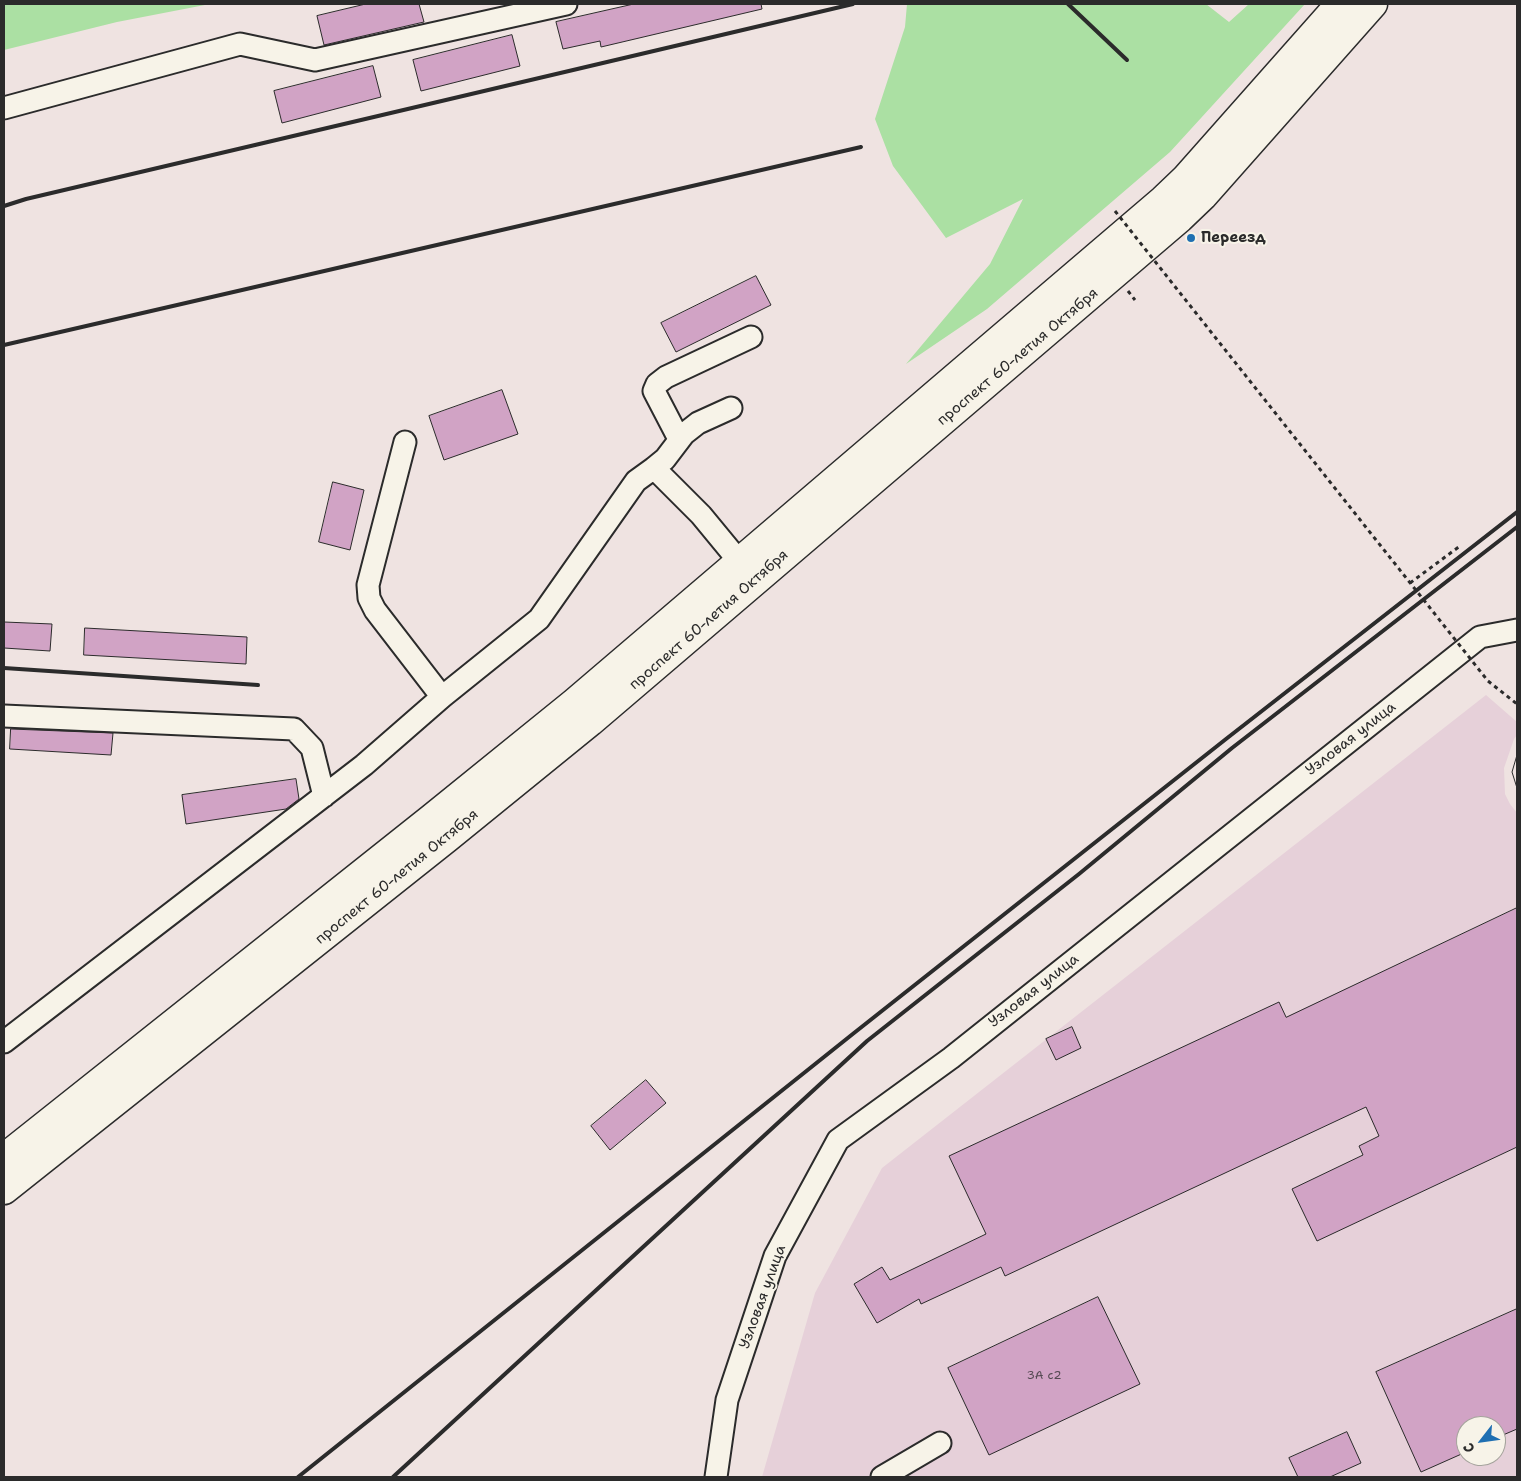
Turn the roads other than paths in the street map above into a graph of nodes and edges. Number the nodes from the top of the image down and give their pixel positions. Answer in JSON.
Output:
{"nodes":[{"id":1,"x":566,"y":4,"type":"edge"},
{"id":2,"x":1340,"y":4,"type":"edge"},
{"id":3,"x":1373,"y":4,"type":"edge"},
{"id":4,"x":4,"y":108,"type":"edge"},
{"id":5,"x":751,"y":337,"type":"dead end"},
{"id":6,"x":731,"y":408,"type":"dead end"},
{"id":7,"x":678,"y":439,"type":"junction"},
{"id":8,"x":405,"y":442,"type":"dead end"},
{"id":9,"x":654,"y":468,"type":"junction"},
{"id":10,"x":746,"y":571,"type":"junction"},
{"id":11,"x":1517,"y":630,"type":"edge"},
{"id":12,"x":442,"y":697,"type":"junction"},
{"id":13,"x":4,"y":716,"type":"edge"},
{"id":14,"x":324,"y":796,"type":"junction"},
{"id":15,"x":4,"y":1042,"type":"edge"},
{"id":16,"x":4,"y":1158,"type":"edge"},
{"id":17,"x":4,"y":1190,"type":"edge"},
{"id":18,"x":940,"y":1443,"type":"dead end"},
{"id":19,"x":716,"y":1477,"type":"edge"},
{"id":20,"x":882,"y":1477,"type":"edge"}],
"edges":[{"from":1,"to":4,"type":"street"},
{"from":2,"to":10,"type":"highway","name":"проспект 60-летия Октября"},
{"from":3,"to":10,"type":"highway","name":"проспект 60-летия Октября"},
{"from":5,"to":7,"type":"street"},
{"from":6,"to":7,"type":"street"},
{"from":7,"to":9,"type":"street"},
{"from":8,"to":12,"type":"street"},
{"from":9,"to":10,"type":"street"},
{"from":9,"to":12,"type":"street"},
{"from":10,"to":16,"type":"highway","name":"проспект 60-летия Октября"},
{"from":10,"to":17,"type":"highway","name":"проспект 60-летия Октября"},
{"from":11,"to":19,"type":"street","name":"Узловая улица"},
{"from":12,"to":14,"type":"street"},
{"from":13,"to":14,"type":"street"},
{"from":14,"to":15,"type":"street"},
{"from":18,"to":20,"type":"street"}]}
